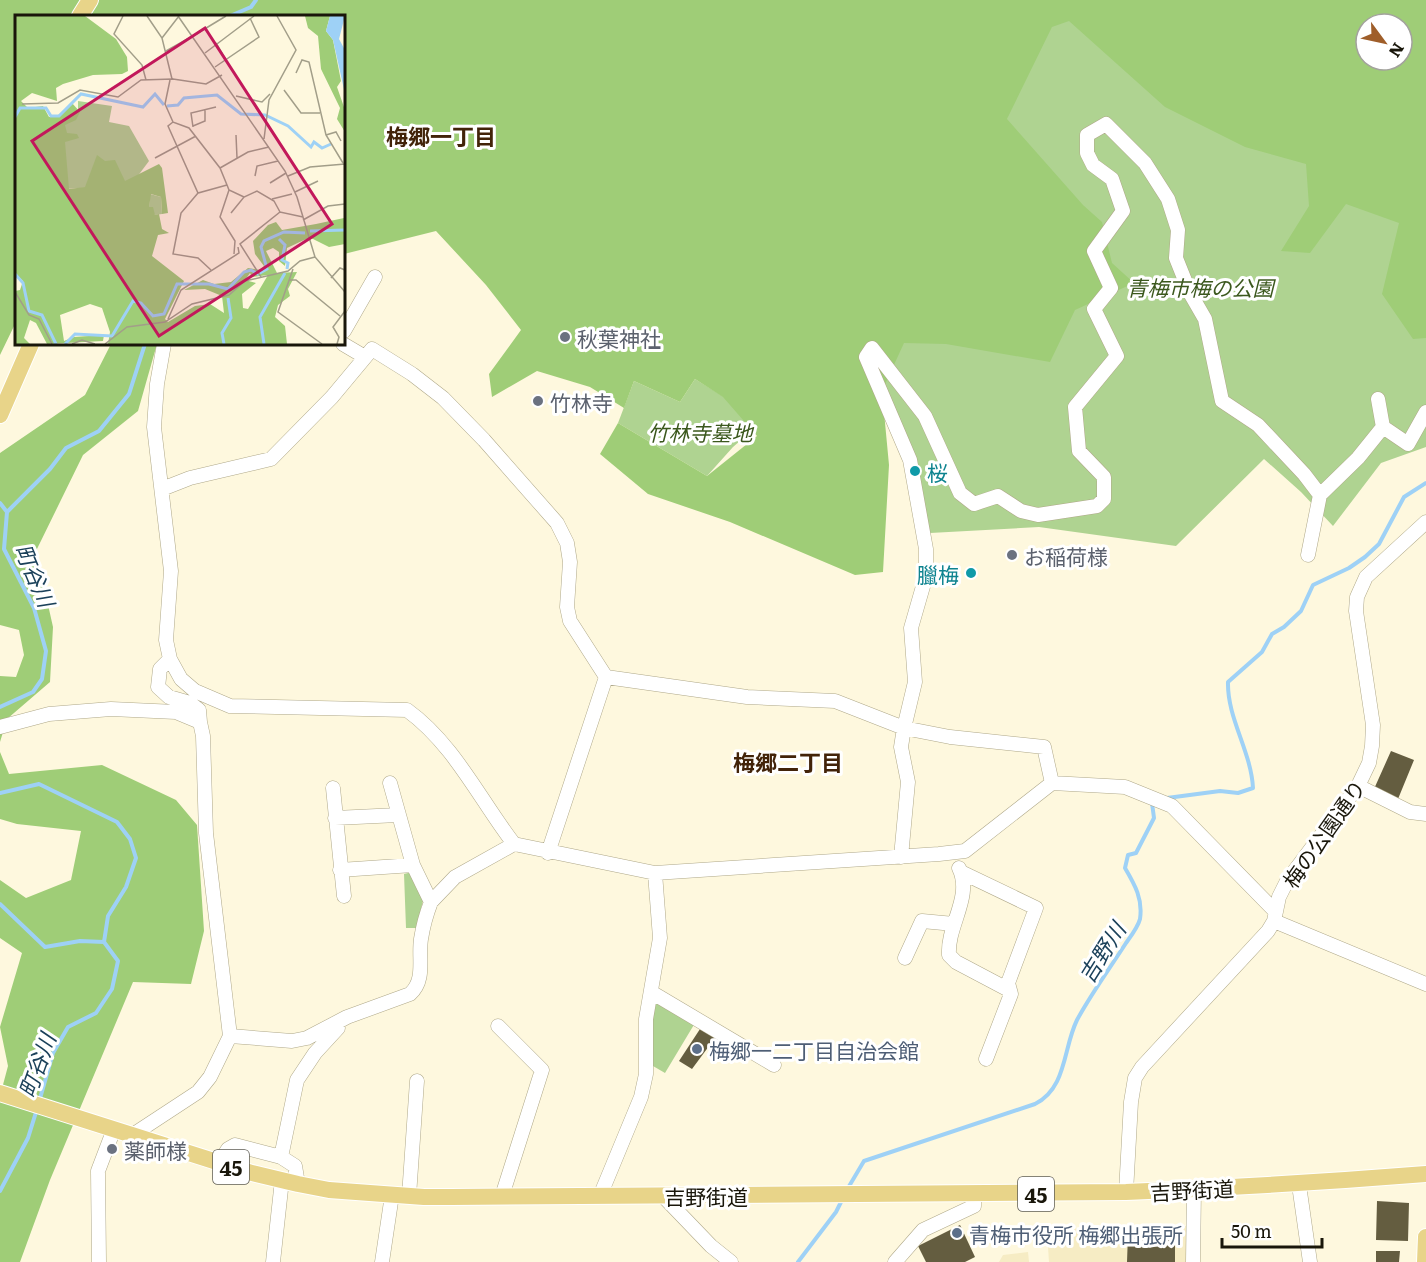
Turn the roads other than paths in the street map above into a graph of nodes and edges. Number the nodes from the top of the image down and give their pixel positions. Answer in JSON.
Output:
{"nodes":[{"id":1,"x":90,"y":0,"type":"edge"},
{"id":2,"x":81,"y":15,"type":"edge"},
{"id":3,"x":375,"y":277,"type":"dead end"},
{"id":4,"x":345,"y":329,"type":"edge"},
{"id":5,"x":31,"y":345,"type":"edge"},
{"id":6,"x":165,"y":345,"type":"edge"},
{"id":7,"x":345,"y":345,"type":"edge"},
{"id":8,"x":365,"y":357,"type":"junction"},
{"id":9,"x":1378,"y":399,"type":"dead end"},
{"id":10,"x":1426,"y":412,"type":"edge"},
{"id":11,"x":0,"y":415,"type":"edge"},
{"id":12,"x":1383,"y":427,"type":"junction"},
{"id":13,"x":162,"y":489,"type":"junction"},
{"id":14,"x":1320,"y":495,"type":"junction"},
{"id":15,"x":1426,"y":522,"type":"edge"},
{"id":16,"x":1308,"y":555,"type":"dead end"},
{"id":17,"x":170,"y":660,"type":"junction"},
{"id":18,"x":606,"y":677,"type":"junction"},
{"id":19,"x":200,"y":722,"type":"junction"},
{"id":20,"x":0,"y":727,"type":"edge"},
{"id":21,"x":904,"y":728,"type":"junction"},
{"id":22,"x":390,"y":783,"type":"dead end"},
{"id":23,"x":1052,"y":783,"type":"junction"},
{"id":24,"x":1358,"y":786,"type":"junction"},
{"id":25,"x":333,"y":788,"type":"dead end"},
{"id":26,"x":1426,"y":814,"type":"edge"},
{"id":27,"x":398,"y":815,"type":"junction"},
{"id":28,"x":335,"y":818,"type":"junction"},
{"id":29,"x":514,"y":844,"type":"junction"},
{"id":30,"x":548,"y":852,"type":"junction"},
{"id":31,"x":952,"y":852,"type":"junction"},
{"id":32,"x":901,"y":857,"type":"junction"},
{"id":33,"x":413,"y":865,"type":"junction"},
{"id":34,"x":340,"y":870,"type":"junction"},
{"id":35,"x":961,"y":872,"type":"junction"},
{"id":36,"x":655,"y":873,"type":"junction"},
{"id":37,"x":344,"y":896,"type":"dead end"},
{"id":38,"x":431,"y":902,"type":"junction"},
{"id":39,"x":1275,"y":916,"type":"junction"},
{"id":40,"x":954,"y":924,"type":"junction"},
{"id":41,"x":905,"y":958,"type":"dead end"},
{"id":42,"x":1426,"y":984,"type":"edge"},
{"id":43,"x":1009,"y":990,"type":"junction"},
{"id":44,"x":651,"y":992,"type":"junction"},
{"id":45,"x":347,"y":1017,"type":"junction"},
{"id":46,"x":498,"y":1026,"type":"dead end"},
{"id":47,"x":230,"y":1036,"type":"junction"},
{"id":48,"x":986,"y":1059,"type":"dead end"},
{"id":49,"x":774,"y":1065,"type":"dead end"},
{"id":50,"x":417,"y":1081,"type":"dead end"},
{"id":51,"x":5,"y":1095,"type":"edge"},
{"id":52,"x":114,"y":1130,"type":"junction"},
{"id":53,"x":131,"y":1136,"type":"junction"},
{"id":54,"x":281,"y":1157,"type":"junction"},
{"id":55,"x":219,"y":1163,"type":"junction"},
{"id":56,"x":1426,"y":1174,"type":"edge"},
{"id":57,"x":290,"y":1182,"type":"junction"},
{"id":58,"x":1299,"y":1185,"type":"junction"},
{"id":59,"x":1194,"y":1189,"type":"junction"},
{"id":60,"x":1126,"y":1192,"type":"junction"},
{"id":61,"x":974,"y":1195,"type":"junction"},
{"id":62,"x":400,"y":1196,"type":"junction"},
{"id":63,"x":502,"y":1196,"type":"junction"},
{"id":64,"x":600,"y":1196,"type":"junction"},
{"id":65,"x":663,"y":1196,"type":"junction"},
{"id":66,"x":1426,"y":1237,"type":"edge"},
{"id":67,"x":99,"y":1262,"type":"edge"},
{"id":68,"x":273,"y":1262,"type":"edge"},
{"id":69,"x":382,"y":1262,"type":"edge"},
{"id":70,"x":731,"y":1262,"type":"edge"},
{"id":71,"x":895,"y":1262,"type":"edge"},
{"id":72,"x":1193,"y":1262,"type":"edge"},
{"id":73,"x":1310,"y":1262,"type":"edge"},
{"id":74,"x":1425,"y":1262,"type":"edge"}],
"edges":[{"from":1,"to":2,"type":"main road"},
{"from":3,"to":4,"type":"street"},
{"from":5,"to":11,"type":"main road"},
{"from":6,"to":13,"type":"street"},
{"from":7,"to":8,"type":"street"},
{"from":8,"to":13,"type":"street"},
{"from":8,"to":18,"type":"street"},
{"from":9,"to":12,"type":"street"},
{"from":10,"to":12,"type":"street"},
{"from":12,"to":14,"type":"street"},
{"from":13,"to":17,"type":"street"},
{"from":14,"to":16,"type":"street"},
{"from":14,"to":21,"type":"street"},
{"from":15,"to":24,"type":"street","name":"梅の公園通り"},
{"from":17,"to":19,"type":"street"},
{"from":17,"to":29,"type":"street"},
{"from":18,"to":21,"type":"street"},
{"from":18,"to":30,"type":"street"},
{"from":19,"to":20,"type":"street"},
{"from":19,"to":47,"type":"street"},
{"from":21,"to":23,"type":"street"},
{"from":21,"to":32,"type":"street"},
{"from":22,"to":27,"type":"street"},
{"from":23,"to":31,"type":"street"},
{"from":23,"to":39,"type":"street"},
{"from":24,"to":26,"type":"street"},
{"from":24,"to":39,"type":"street","name":"梅の公園通り"},
{"from":25,"to":28,"type":"street"},
{"from":27,"to":28,"type":"street"},
{"from":27,"to":33,"type":"street"},
{"from":28,"to":34,"type":"street"},
{"from":29,"to":30,"type":"street"},
{"from":29,"to":38,"type":"street"},
{"from":30,"to":36,"type":"street"},
{"from":31,"to":32,"type":"street"},
{"from":31,"to":35,"type":"street"},
{"from":32,"to":36,"type":"street"},
{"from":33,"to":34,"type":"street"},
{"from":33,"to":38,"type":"street"},
{"from":34,"to":37,"type":"street"},
{"from":35,"to":40,"type":"street"},
{"from":35,"to":43,"type":"street"},
{"from":36,"to":44,"type":"street"},
{"from":38,"to":45,"type":"street"},
{"from":39,"to":42,"type":"street"},
{"from":39,"to":60,"type":"street","name":"梅の公園通り"},
{"from":40,"to":41,"type":"street"},
{"from":40,"to":43,"type":"street"},
{"from":43,"to":48,"type":"street"},
{"from":44,"to":49,"type":"street"},
{"from":44,"to":64,"type":"street"},
{"from":45,"to":47,"type":"street"},
{"from":45,"to":54,"type":"street"},
{"from":46,"to":63,"type":"street"},
{"from":47,"to":53,"type":"street"},
{"from":50,"to":62,"type":"street"},
{"from":51,"to":52,"type":"main road","name":"吉野街道","number":"45"},
{"from":52,"to":53,"type":"main road","name":"吉野街道","number":"45"},
{"from":52,"to":67,"type":"street"},
{"from":53,"to":55,"type":"main road","name":"吉野街道","number":"45"},
{"from":54,"to":55,"type":"street"},
{"from":54,"to":57,"type":"street"},
{"from":55,"to":57,"type":"main road","name":"吉野街道","number":"45"},
{"from":56,"to":58,"type":"main road","name":"吉野街道","number":"45"},
{"from":57,"to":62,"type":"main road","name":"吉野街道","number":"45"},
{"from":57,"to":68,"type":"street"},
{"from":58,"to":59,"type":"main road","name":"吉野街道","number":"45"},
{"from":58,"to":73,"type":"street"},
{"from":59,"to":60,"type":"main road","name":"吉野街道","number":"45"},
{"from":59,"to":72,"type":"street"},
{"from":60,"to":61,"type":"main road","name":"吉野街道","number":"45"},
{"from":61,"to":65,"type":"main road","name":"吉野街道","number":"45"},
{"from":61,"to":71,"type":"street"},
{"from":62,"to":63,"type":"main road","name":"吉野街道","number":"45"},
{"from":62,"to":69,"type":"street"},
{"from":63,"to":64,"type":"main road","name":"吉野街道","number":"45"},
{"from":64,"to":65,"type":"main road","name":"吉野街道","number":"45"},
{"from":65,"to":70,"type":"street"},
{"from":66,"to":74,"type":"main road"}]}
